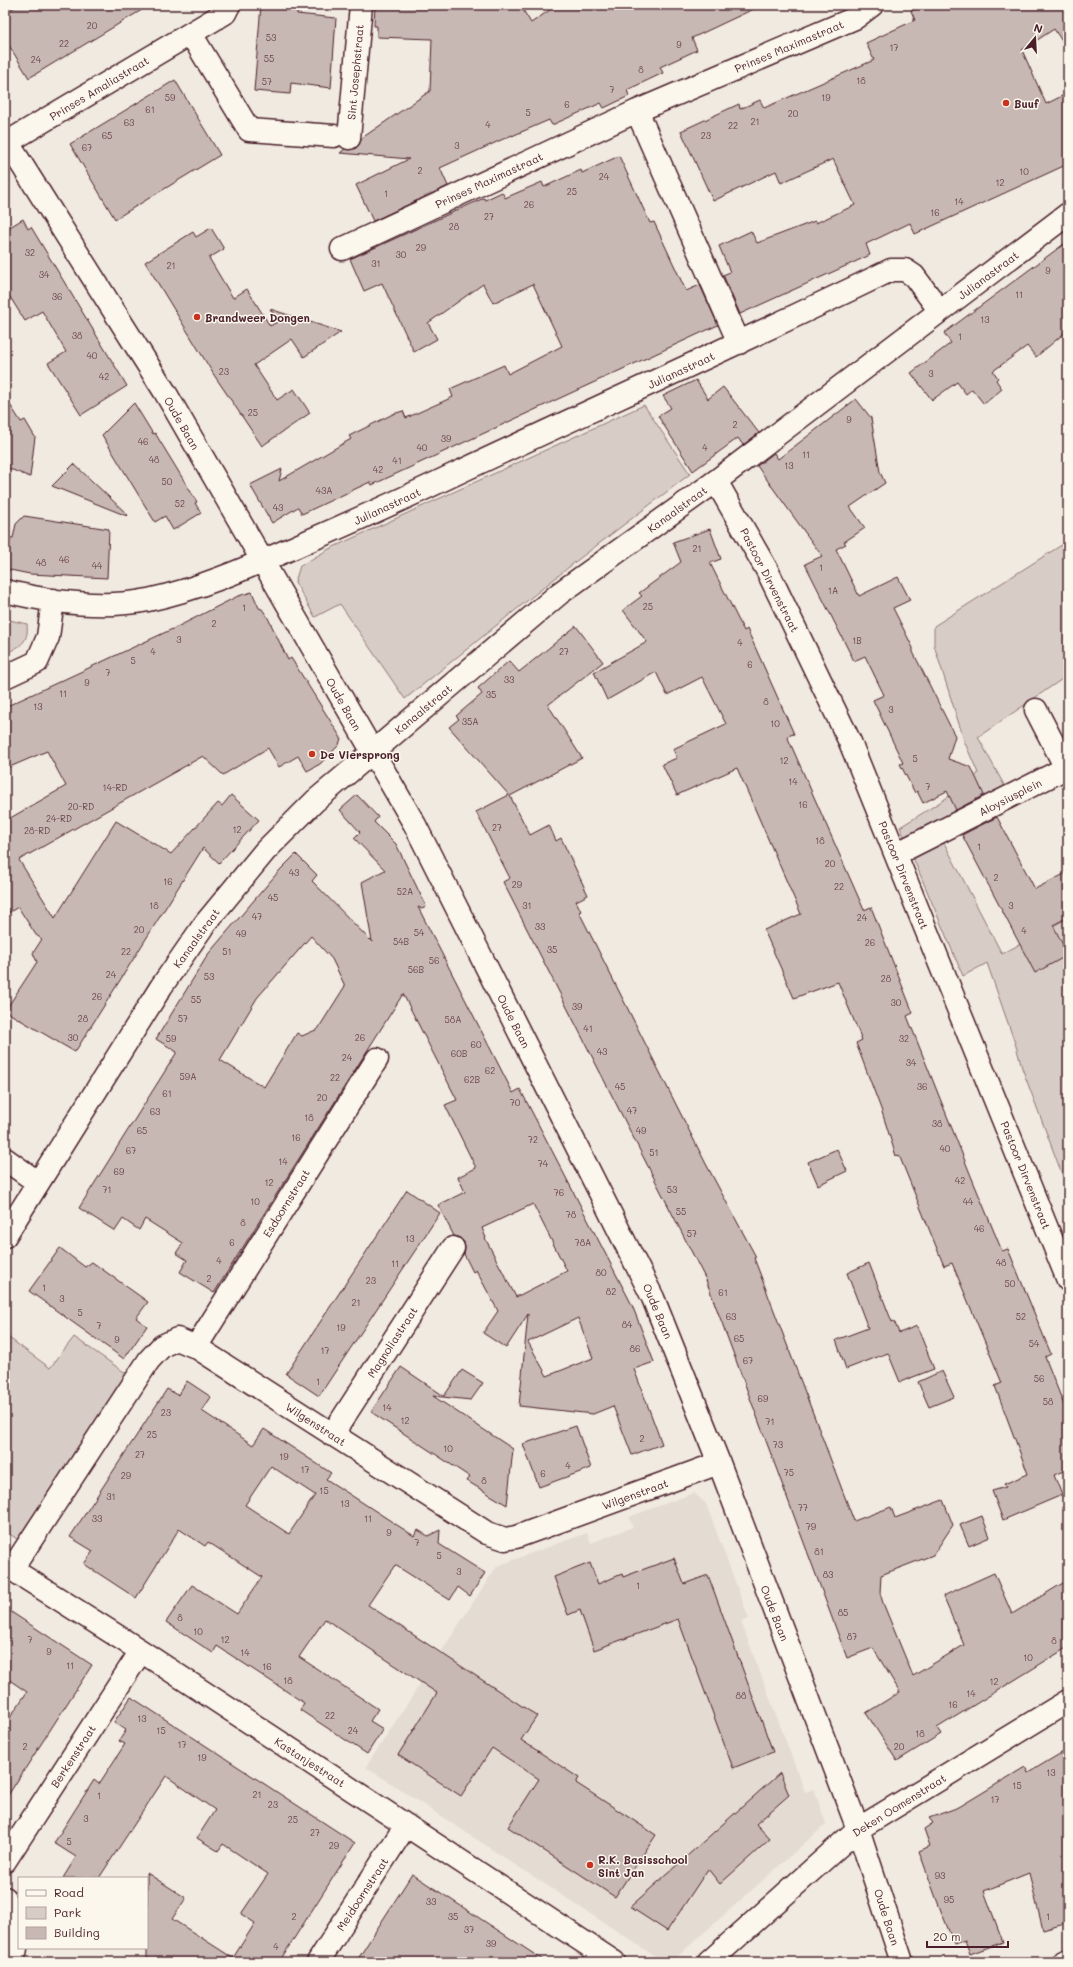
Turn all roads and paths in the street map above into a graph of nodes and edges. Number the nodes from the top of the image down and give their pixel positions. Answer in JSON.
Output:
{"nodes":[{"id":1,"x":229,"y":5,"type":"edge"},
{"id":2,"x":361,"y":5,"type":"edge"},
{"id":3,"x":872,"y":5,"type":"edge"},
{"id":4,"x":190,"y":34,"type":"junction"},
{"id":5,"x":637,"y":111,"type":"junction"},
{"id":6,"x":6,"y":140,"type":"edge"},
{"id":7,"x":1068,"y":214,"type":"edge"},
{"id":8,"x":342,"y":249,"type":"dead end"},
{"id":9,"x":940,"y":310,"type":"junction"},
{"id":10,"x":739,"y":343,"type":"junction"},
{"id":11,"x":716,"y":481,"type":"junction"},
{"id":12,"x":262,"y":562,"type":"junction"},
{"id":13,"x":5,"y":591,"type":"edge"},
{"id":14,"x":53,"y":600,"type":"junction"},
{"id":15,"x":5,"y":677,"type":"edge"},
{"id":16,"x":1036,"y":710,"type":"dead end"},
{"id":17,"x":372,"y":751,"type":"junction"},
{"id":18,"x":896,"y":854,"type":"junction"},
{"id":19,"x":377,"y":1059,"type":"dead end"},
{"id":20,"x":5,"y":1159,"type":"edge"},
{"id":21,"x":37,"y":1182,"type":"junction"},
{"id":22,"x":5,"y":1236,"type":"edge"},
{"id":23,"x":453,"y":1248,"type":"dead end"},
{"id":24,"x":1068,"y":1280,"type":"edge"},
{"id":25,"x":196,"y":1347,"type":"junction"},
{"id":26,"x":332,"y":1435,"type":"junction"},
{"id":27,"x":719,"y":1463,"type":"junction"},
{"id":28,"x":9,"y":1567,"type":"edge"},
{"id":29,"x":141,"y":1651,"type":"junction"},
{"id":30,"x":1068,"y":1701,"type":"edge"},
{"id":31,"x":406,"y":1825,"type":"junction"},
{"id":32,"x":858,"y":1829,"type":"junction"},
{"id":33,"x":5,"y":1861,"type":"edge"},
{"id":34,"x":5,"y":1898,"type":"edge"},
{"id":35,"x":1068,"y":1961,"type":"edge"},
{"id":36,"x":12,"y":1962,"type":"edge"},
{"id":37,"x":318,"y":1962,"type":"edge"},
{"id":38,"x":614,"y":1962,"type":"edge"},
{"id":39,"x":709,"y":1962,"type":"edge"},
{"id":40,"x":902,"y":1962,"type":"edge"},
{"id":41,"x":1064,"y":1962,"type":"edge"}],
"edges":[{"from":1,"to":4,"type":"street","name":"Prinses Amaliastraat"},
{"from":2,"to":4,"type":"street","name":"Sint Josephstraat"},
{"from":3,"to":5,"type":"street","name":"Prinses Maximastraat"},
{"from":4,"to":6,"type":"street","name":"Prinses Amaliastraat"},
{"from":5,"to":8,"type":"street","name":"Prinses Maximastraat"},
{"from":5,"to":10,"type":"street"},
{"from":6,"to":12,"type":"street","name":"Oude Baan"},
{"from":7,"to":9,"type":"street","name":"Julianastraat"},
{"from":9,"to":10,"type":"street","name":"Julianastraat"},
{"from":9,"to":11,"type":"street","name":"Kanaalstraat"},
{"from":10,"to":12,"type":"street","name":"Julianastraat"},
{"from":11,"to":17,"type":"street","name":"Kanaalstraat"},
{"from":11,"to":18,"type":"street","name":"Pastoor Dirvenstraat"},
{"from":12,"to":14,"type":"street","name":"Julianastraat"},
{"from":12,"to":17,"type":"street","name":"Oude Baan"},
{"from":13,"to":14,"type":"street"},
{"from":14,"to":15,"type":"street"},
{"from":16,"to":18,"type":"street","name":"Aloysiusplein"},
{"from":17,"to":21,"type":"street","name":"Kanaalstraat"},
{"from":17,"to":27,"type":"street","name":"Oude Baan"},
{"from":18,"to":24,"type":"street","name":"Pastoor Dirvenstraat"},
{"from":19,"to":25,"type":"street","name":"Esdoornstraat"},
{"from":20,"to":21,"type":"street"},
{"from":21,"to":22,"type":"street","name":"Kanaalstraat"},
{"from":23,"to":26,"type":"street","name":"Magnoliastraat"},
{"from":25,"to":26,"type":"street","name":"Wilgenstraat"},
{"from":25,"to":28,"type":"street","name":"Wilgenstraat"},
{"from":26,"to":27,"type":"street","name":"Wilgenstraat"},
{"from":27,"to":32,"type":"street","name":"Oude Baan"},
{"from":28,"to":29,"type":"street","name":"Kastanjestraat"},
{"from":29,"to":31,"type":"street","name":"Kastanjestraat"},
{"from":29,"to":33,"type":"street","name":"Berkenstraat"},
{"from":30,"to":32,"type":"street","name":"Deken Oomenstraat"},
{"from":31,"to":37,"type":"street","name":"Meidoornstraat"},
{"from":31,"to":38,"type":"street","name":"Kastanjestraat"},
{"from":32,"to":39,"type":"street","name":"Deken Oomenstraat"},
{"from":32,"to":40,"type":"street","name":"Oude Baan"},
{"from":34,"to":36,"type":"street"},
{"from":35,"to":41,"type":"street"}]}
